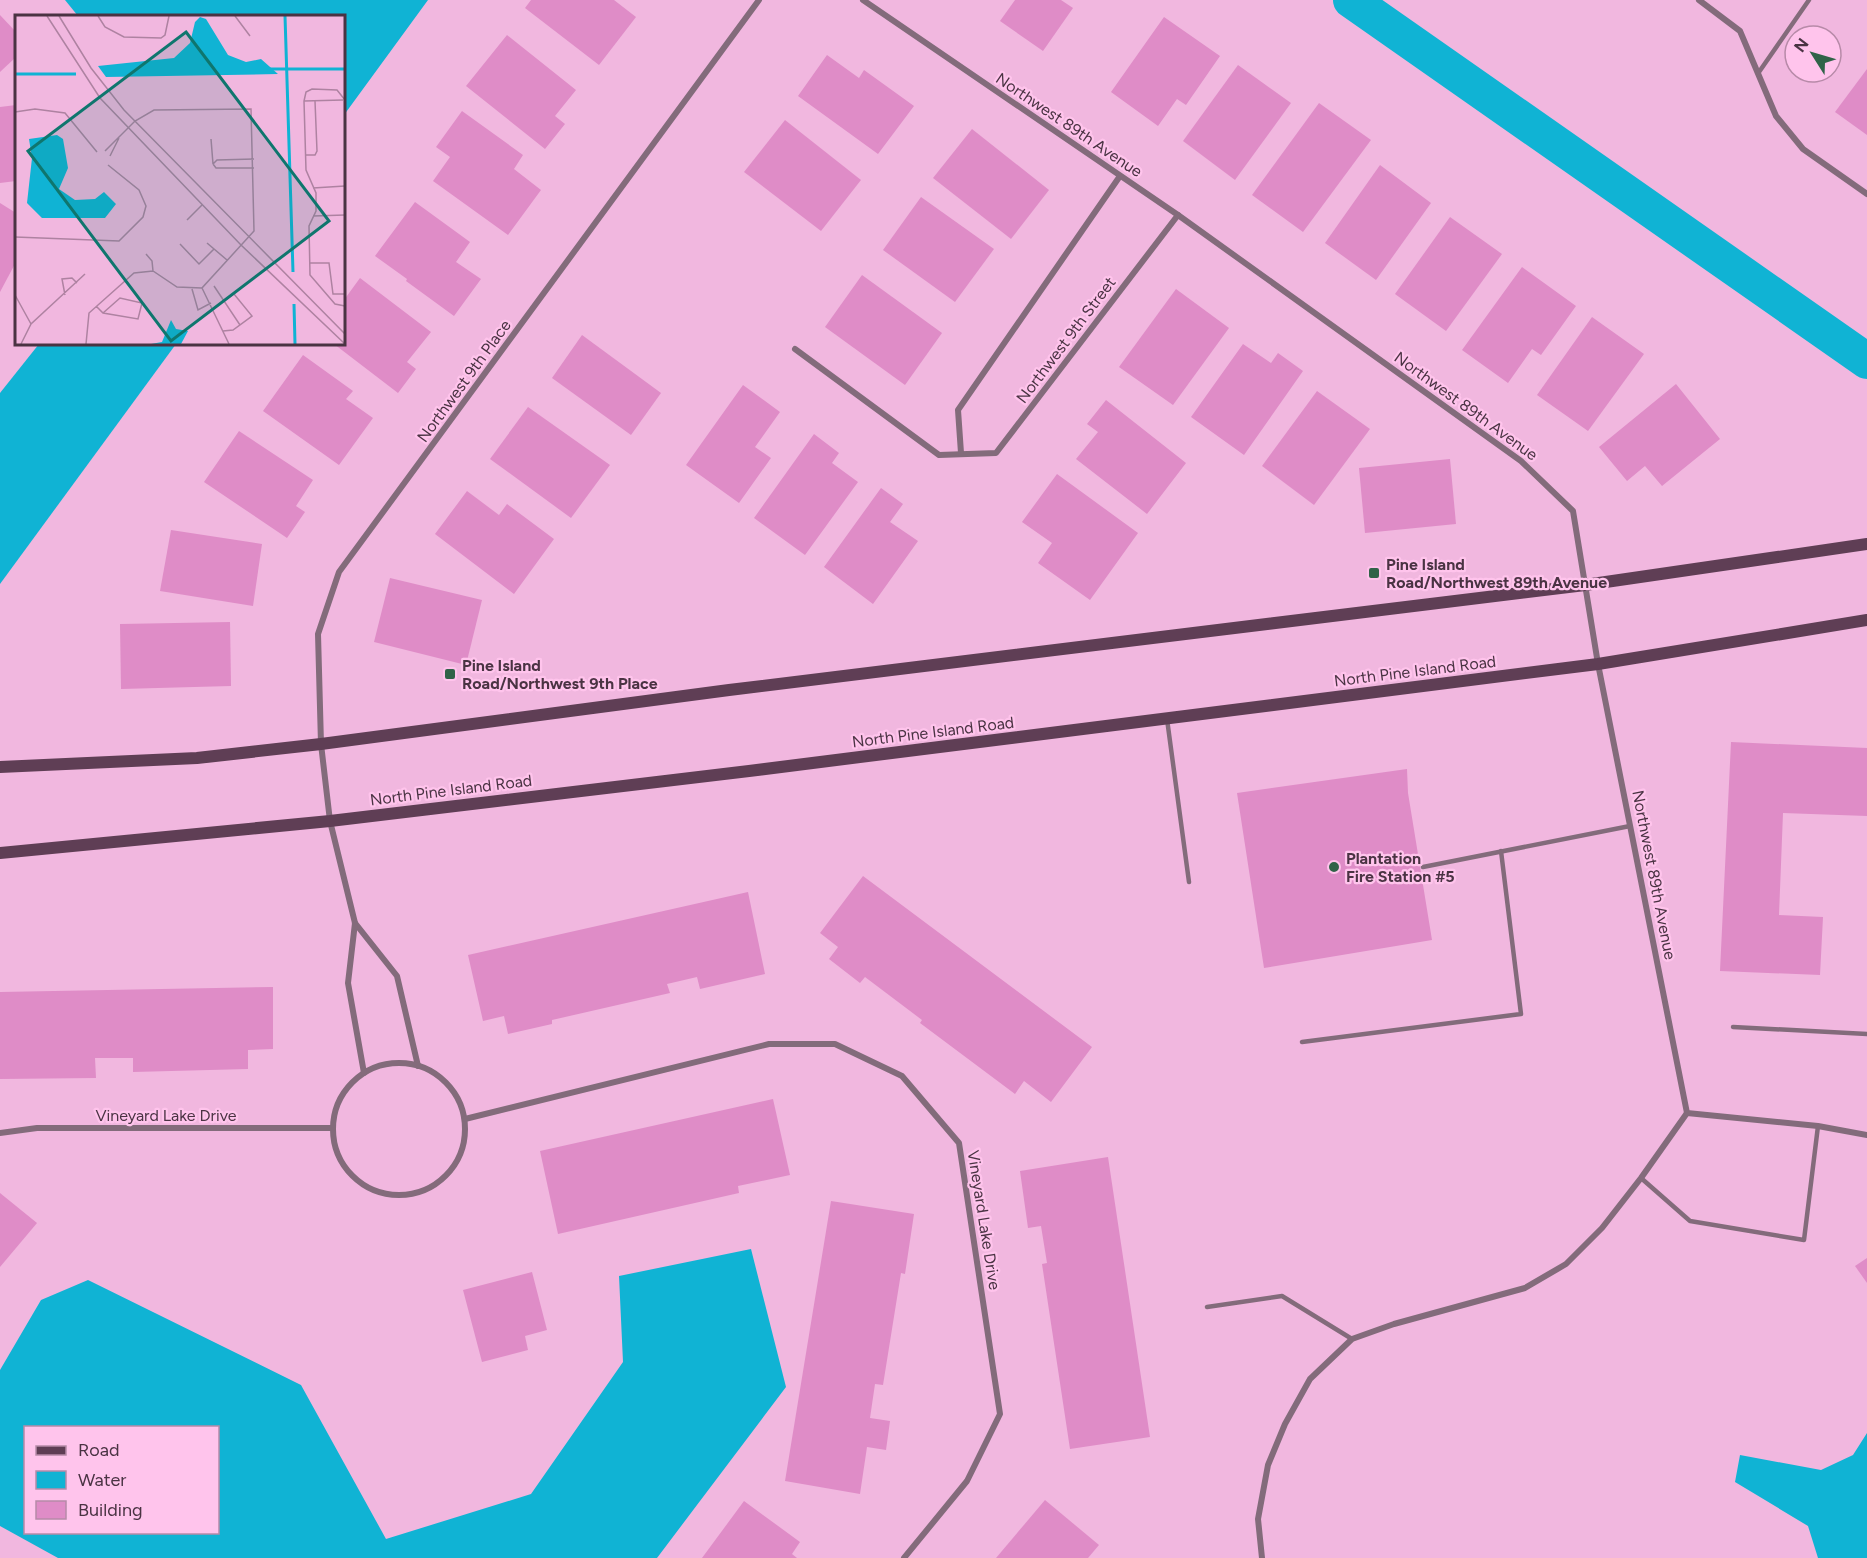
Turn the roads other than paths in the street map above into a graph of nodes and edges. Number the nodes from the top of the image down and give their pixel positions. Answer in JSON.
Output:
{"nodes":[{"id":1,"x":759,"y":0,"type":"edge"},
{"id":2,"x":862,"y":0,"type":"edge"},
{"id":3,"x":1699,"y":0,"type":"edge"},
{"id":4,"x":1809,"y":0,"type":"edge"},
{"id":5,"x":1759,"y":72,"type":"junction"},
{"id":6,"x":1120,"y":176,"type":"junction"},
{"id":7,"x":1867,"y":194,"type":"edge"},
{"id":8,"x":1178,"y":215,"type":"junction"},
{"id":9,"x":795,"y":349,"type":"dead end"},
{"id":10,"x":961,"y":453,"type":"junction"},
{"id":11,"x":1867,"y":544,"type":"edge"},
{"id":12,"x":1585,"y":585,"type":"junction"},
{"id":13,"x":1867,"y":620,"type":"edge"},
{"id":14,"x":1598,"y":664,"type":"junction"},
{"id":15,"x":1167,"y":719,"type":"junction"},
{"id":16,"x":321,"y":744,"type":"junction"},
{"id":17,"x":0,"y":767,"type":"edge"},
{"id":18,"x":330,"y":821,"type":"junction"},
{"id":19,"x":1630,"y":826,"type":"junction"},
{"id":20,"x":1502,"y":851,"type":"junction"},
{"id":21,"x":0,"y":853,"type":"edge"},
{"id":22,"x":1422,"y":867,"type":"dead end"},
{"id":23,"x":1189,"y":882,"type":"dead end"},
{"id":24,"x":355,"y":923,"type":"junction"},
{"id":25,"x":1733,"y":1027,"type":"dead end"},
{"id":26,"x":1867,"y":1034,"type":"edge"},
{"id":27,"x":1302,"y":1042,"type":"dead end"},
{"id":28,"x":418,"y":1066,"type":"junction"},
{"id":29,"x":364,"y":1073,"type":"junction"},
{"id":30,"x":1687,"y":1113,"type":"junction"},
{"id":31,"x":465,"y":1119,"type":"junction"},
{"id":32,"x":1818,"y":1126,"type":"junction"},
{"id":33,"x":333,"y":1128,"type":"junction"},
{"id":34,"x":0,"y":1133,"type":"edge"},
{"id":35,"x":1867,"y":1135,"type":"edge"},
{"id":36,"x":1641,"y":1178,"type":"junction"},
{"id":37,"x":1207,"y":1307,"type":"dead end"},
{"id":38,"x":1352,"y":1339,"type":"junction"},
{"id":39,"x":904,"y":1558,"type":"edge"},
{"id":40,"x":1262,"y":1558,"type":"edge"}],
"edges":[{"from":1,"to":16,"type":"street","name":"Northwest 9th Place"},
{"from":2,"to":6,"type":"street","name":"Northwest 89th Avenue"},
{"from":3,"to":5,"type":"street"},
{"from":4,"to":5,"type":"lane"},
{"from":5,"to":7,"type":"street"},
{"from":6,"to":8,"type":"street","name":"Northwest 89th Avenue"},
{"from":6,"to":10,"type":"street"},
{"from":8,"to":10,"type":"street","name":"Northwest 9th Street"},
{"from":8,"to":12,"type":"street","name":"Northwest 89th Avenue"},
{"from":9,"to":10,"type":"street","name":"Northwest 9th Street"},
{"from":11,"to":12,"type":"main road"},
{"from":12,"to":14,"type":"street","name":"Northwest 89th Avenue"},
{"from":12,"to":16,"type":"main road"},
{"from":13,"to":14,"type":"main road","name":"North Pine Island Road"},
{"from":14,"to":15,"type":"main road","name":"North Pine Island Road"},
{"from":14,"to":19,"type":"street","name":"Northwest 89th Avenue"},
{"from":15,"to":18,"type":"main road","name":"North Pine Island Road"},
{"from":15,"to":23,"type":"lane"},
{"from":16,"to":17,"type":"main road"},
{"from":16,"to":18,"type":"street","name":"Northwest 9th Place"},
{"from":18,"to":21,"type":"main road","name":"North Pine Island Road"},
{"from":18,"to":24,"type":"street","name":"Northwest 9th Place"},
{"from":19,"to":20,"type":"lane"},
{"from":19,"to":30,"type":"street","name":"Northwest 89th Avenue"},
{"from":20,"to":22,"type":"lane"},
{"from":20,"to":27,"type":"lane"},
{"from":24,"to":28,"type":"street"},
{"from":24,"to":29,"type":"street"},
{"from":25,"to":26,"type":"lane"},
{"from":28,"to":29,"type":"street"},
{"from":28,"to":31,"type":"street"},
{"from":29,"to":33,"type":"street"},
{"from":30,"to":32,"type":"street"},
{"from":30,"to":36,"type":"street"},
{"from":31,"to":33,"type":"street"},
{"from":31,"to":39,"type":"street","name":"Vineyard Lake Drive"},
{"from":32,"to":35,"type":"street"},
{"from":32,"to":36,"type":"lane"},
{"from":33,"to":34,"type":"street","name":"Vineyard Lake Drive"},
{"from":36,"to":38,"type":"street"},
{"from":37,"to":38,"type":"lane"},
{"from":38,"to":40,"type":"street"}]}
